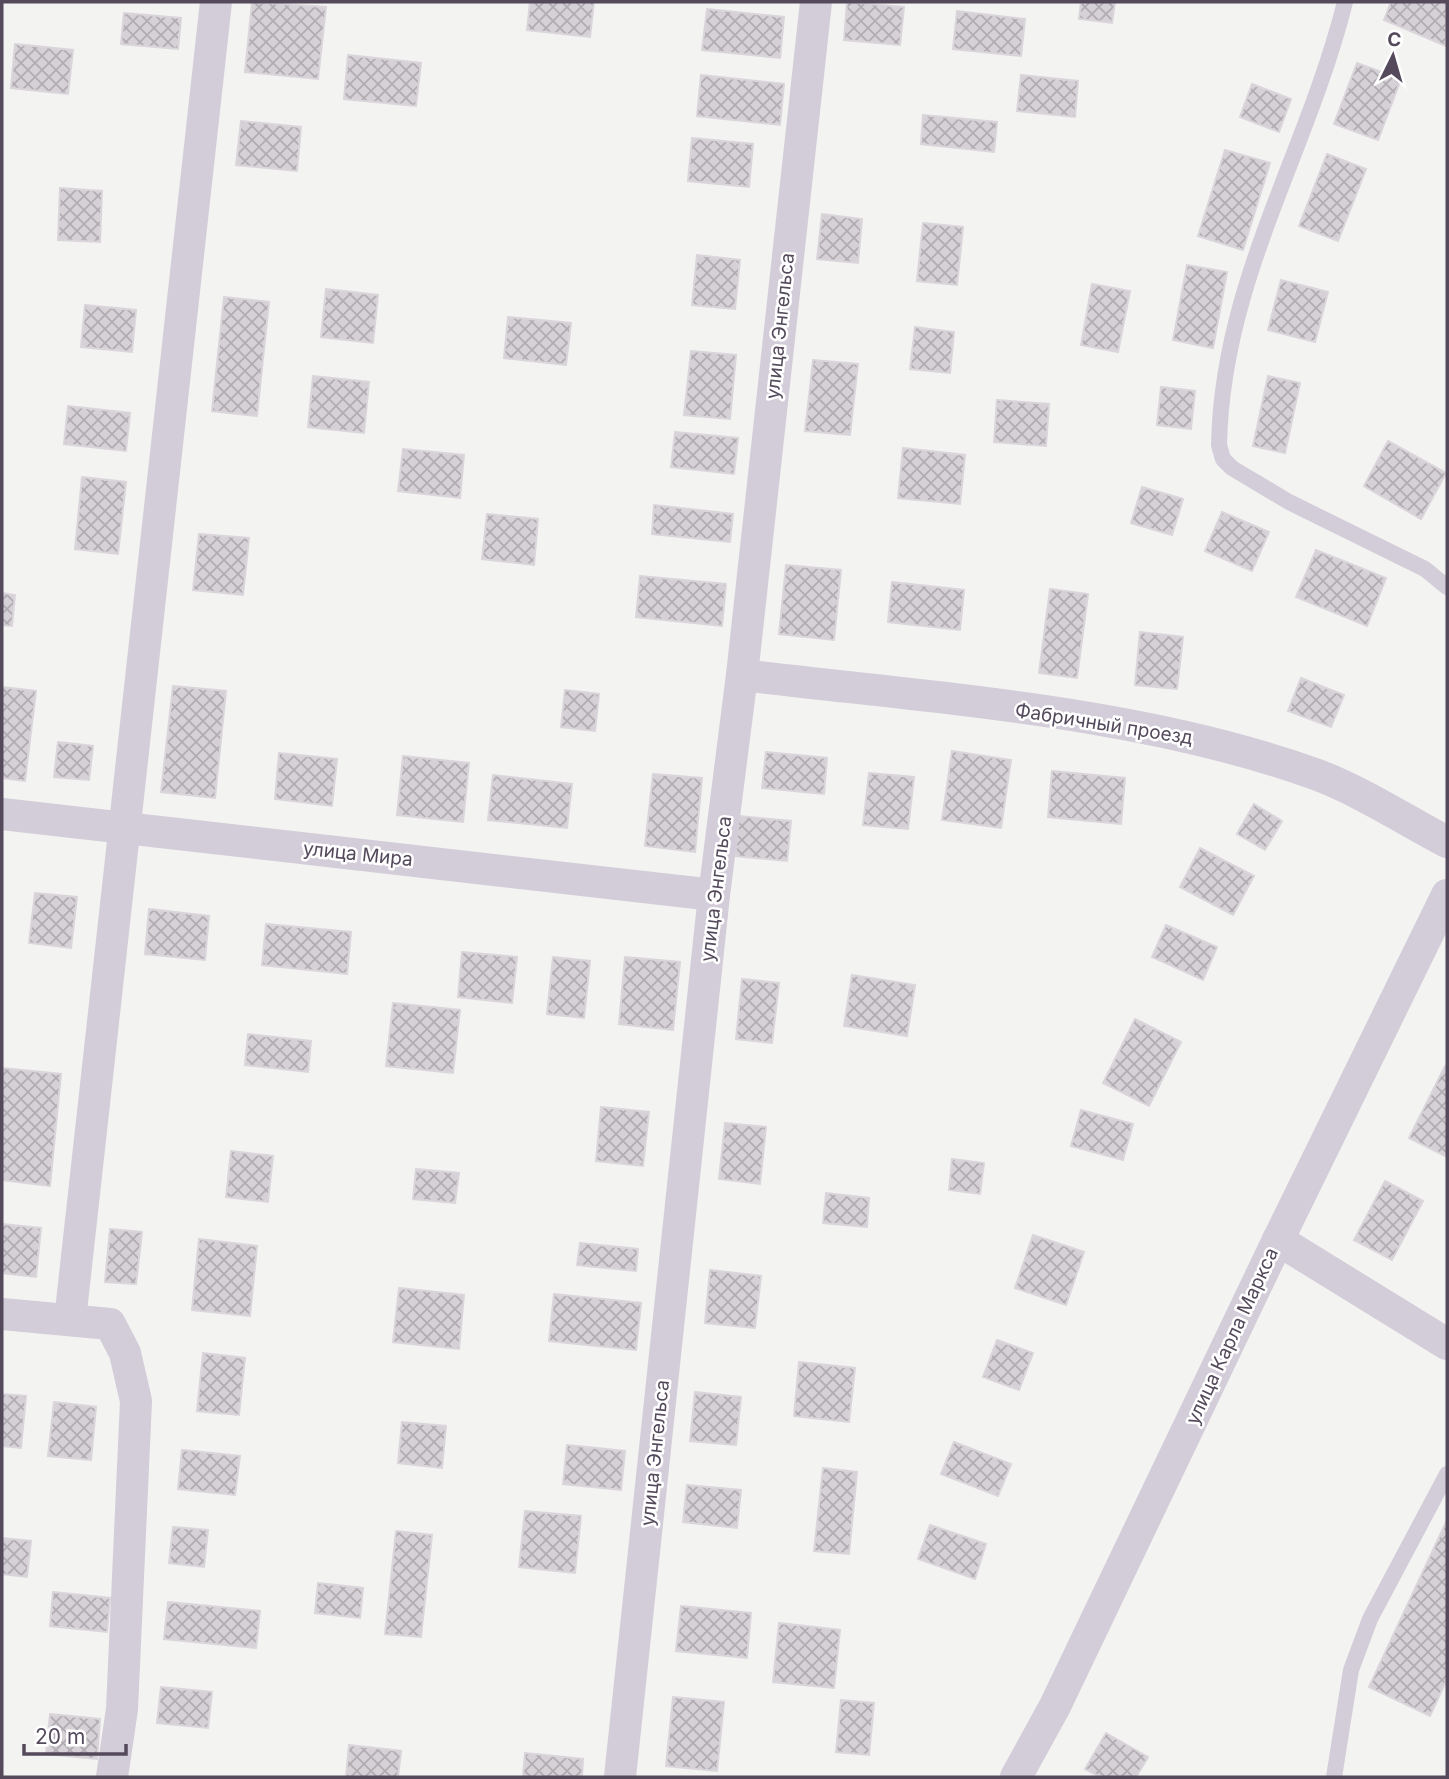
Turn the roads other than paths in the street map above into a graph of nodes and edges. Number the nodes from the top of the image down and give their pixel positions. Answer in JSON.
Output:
{"nodes":[{"id":1,"x":216,"y":2,"type":"edge"},
{"id":2,"x":816,"y":2,"type":"edge"},
{"id":3,"x":1345,"y":2,"type":"edge"},
{"id":4,"x":1447,"y":587,"type":"edge"},
{"id":5,"x":742,"y":675,"type":"junction"},
{"id":6,"x":2,"y":814,"type":"edge"},
{"id":7,"x":126,"y":828,"type":"junction"},
{"id":8,"x":1447,"y":842,"type":"edge"},
{"id":9,"x":714,"y":895,"type":"junction"},
{"id":10,"x":1447,"y":895,"type":"edge"},
{"id":11,"x":1278,"y":1240,"type":"junction"},
{"id":12,"x":2,"y":1314,"type":"edge"},
{"id":13,"x":70,"y":1320,"type":"junction"},
{"id":14,"x":1447,"y":1344,"type":"edge"},
{"id":15,"x":1447,"y":1474,"type":"edge"},
{"id":16,"x":112,"y":1777,"type":"edge"},
{"id":17,"x":620,"y":1777,"type":"edge"},
{"id":18,"x":1016,"y":1777,"type":"edge"},
{"id":19,"x":1335,"y":1777,"type":"edge"}],
"edges":[{"from":1,"to":7,"type":"street"},
{"from":2,"to":5,"type":"street","name":"улица Энгельса"},
{"from":3,"to":4,"type":"lane"},
{"from":5,"to":8,"type":"street","name":"Фабричный проезд"},
{"from":5,"to":9,"type":"street","name":"улица Энгельса"},
{"from":6,"to":7,"type":"street","name":"улица Мира"},
{"from":7,"to":9,"type":"street","name":"улица Мира"},
{"from":7,"to":13,"type":"street"},
{"from":9,"to":17,"type":"street","name":"улица Энгельса"},
{"from":10,"to":11,"type":"street","name":"улица Карла Маркса"},
{"from":11,"to":14,"type":"street"},
{"from":11,"to":18,"type":"street","name":"улица Карла Маркса"},
{"from":12,"to":13,"type":"street"},
{"from":13,"to":16,"type":"street"},
{"from":15,"to":19,"type":"lane"}]}
